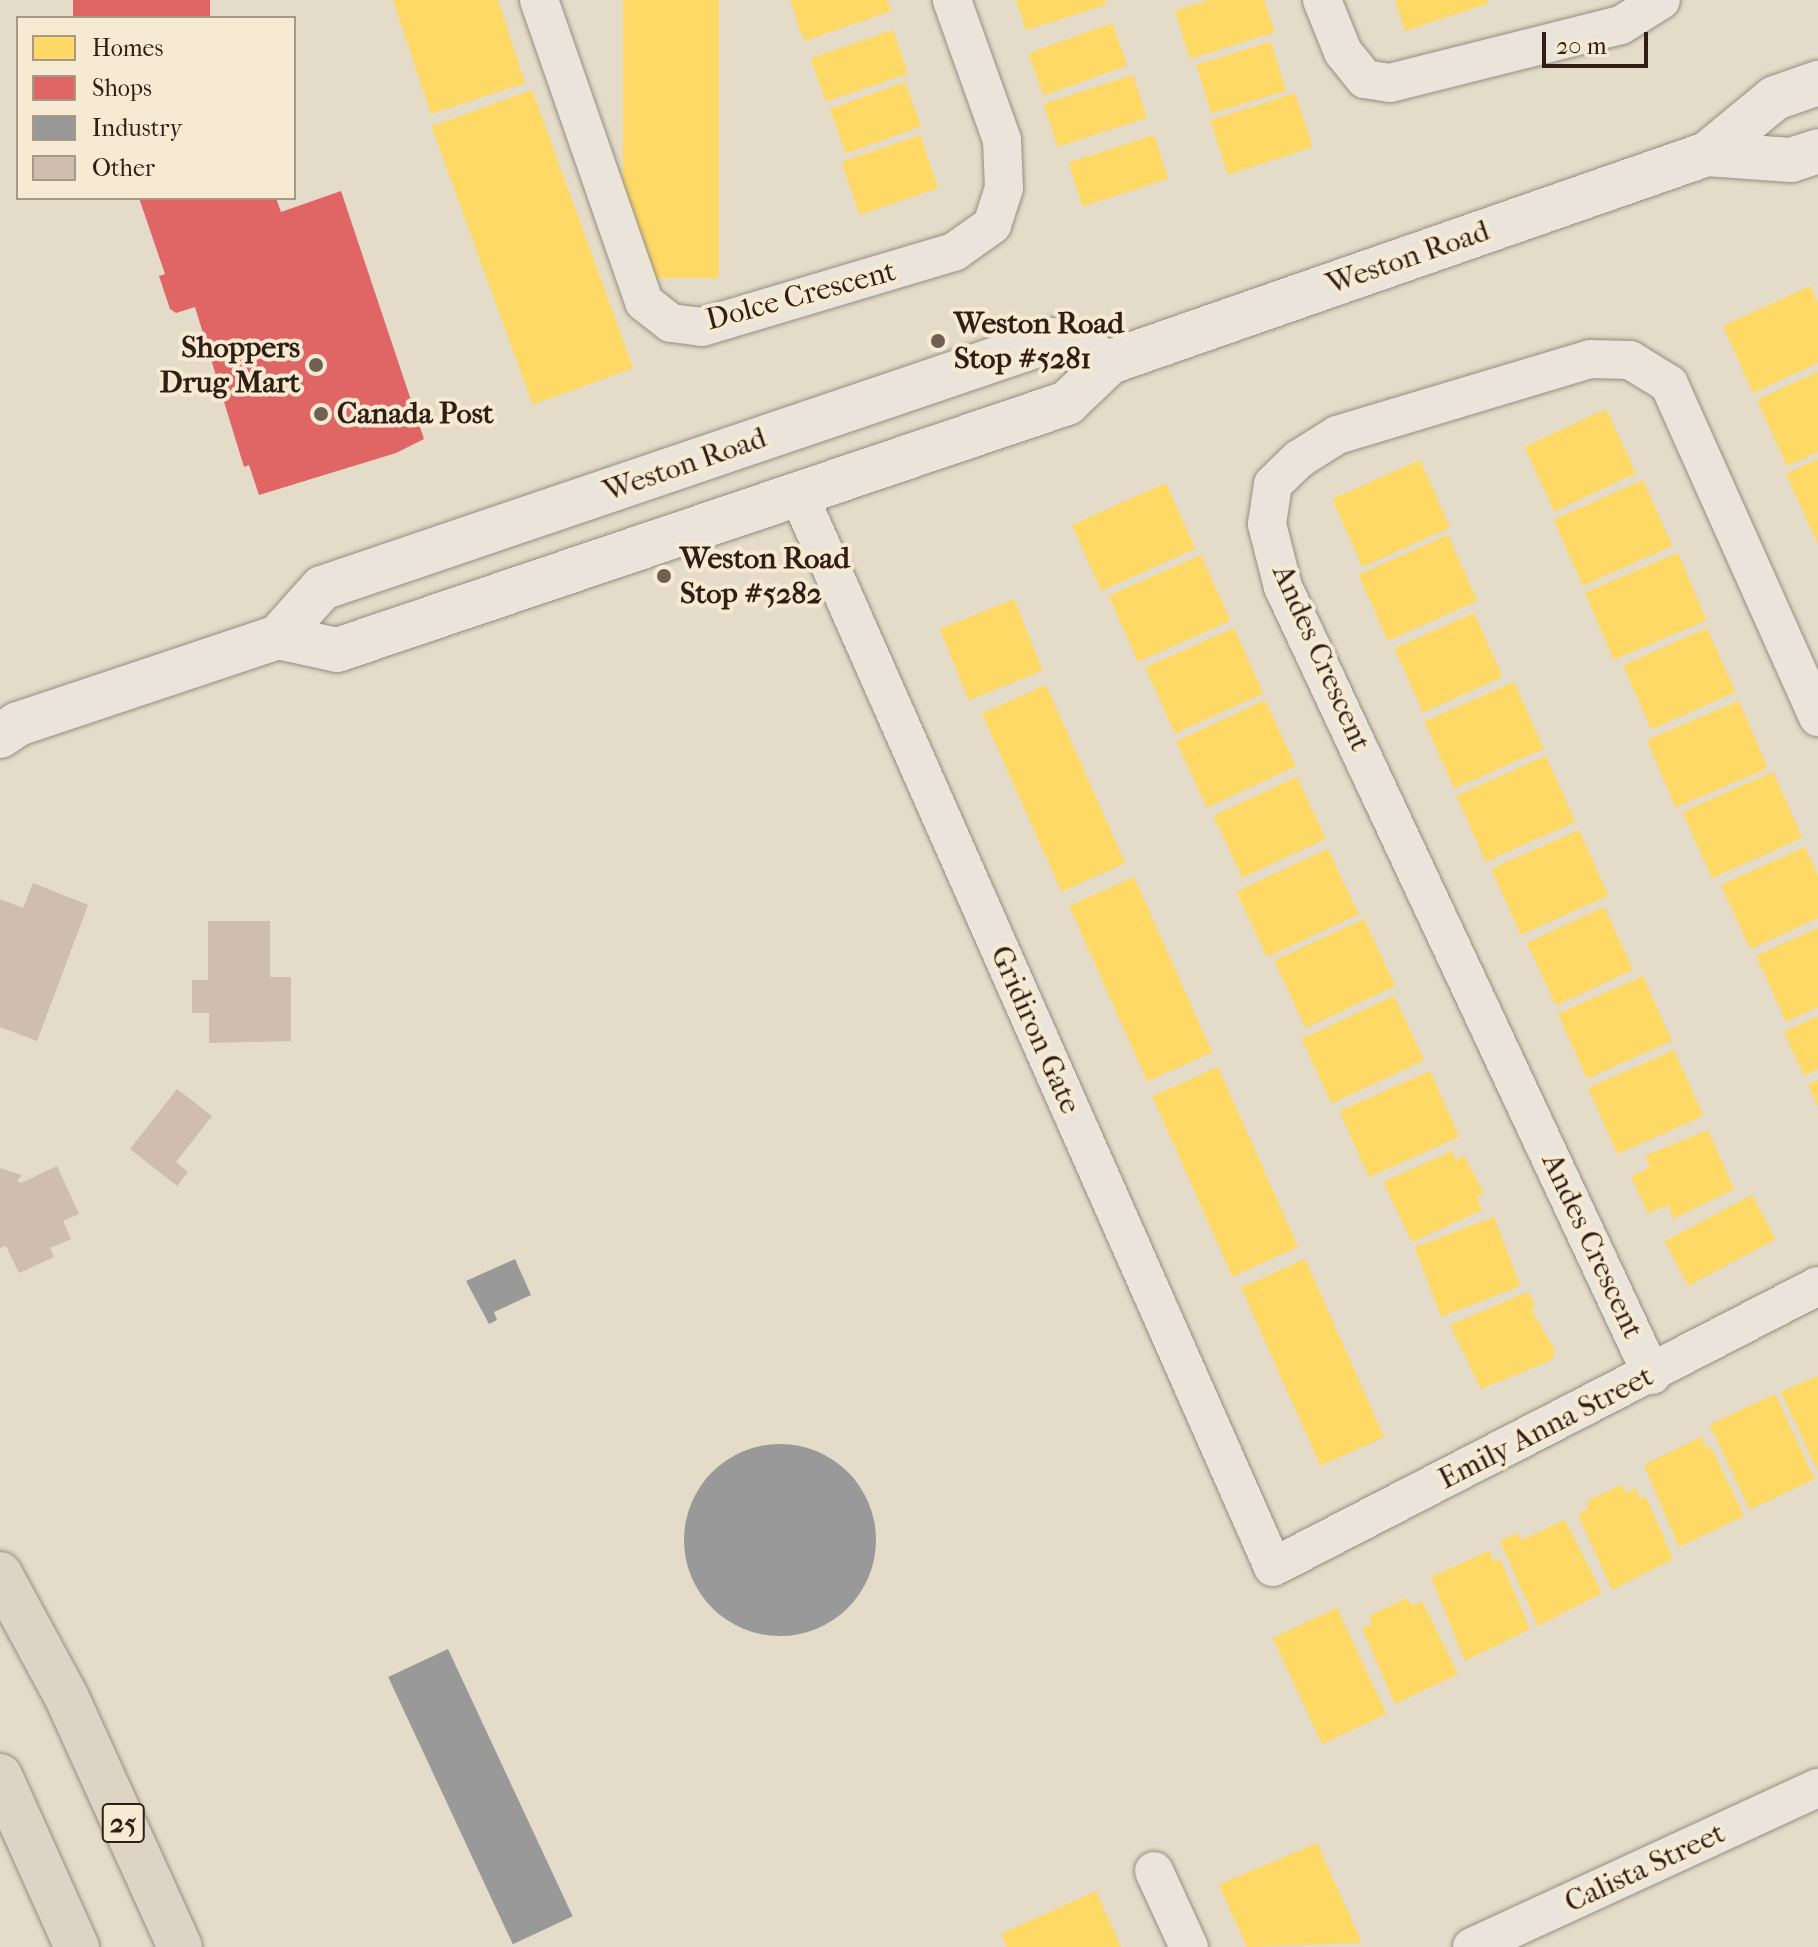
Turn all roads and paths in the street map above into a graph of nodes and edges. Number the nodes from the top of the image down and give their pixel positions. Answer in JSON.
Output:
{"nodes":[{"id":1,"x":539,"y":0,"type":"edge"},
{"id":2,"x":952,"y":0,"type":"edge"},
{"id":3,"x":1322,"y":0,"type":"edge"},
{"id":4,"x":1661,"y":0,"type":"edge"},
{"id":5,"x":1818,"y":83,"type":"edge"},
{"id":6,"x":1818,"y":151,"type":"edge"},
{"id":7,"x":1707,"y":154,"type":"junction"},
{"id":8,"x":1110,"y":362,"type":"junction"},
{"id":9,"x":798,"y":493,"type":"junction"},
{"id":10,"x":278,"y":637,"type":"junction"},
{"id":11,"x":1818,"y":717,"type":"edge"},
{"id":12,"x":6,"y":729,"type":"edge"},
{"id":13,"x":1818,"y":1286,"type":"edge"},
{"id":14,"x":1652,"y":1375,"type":"junction"},
{"id":15,"x":1273,"y":1567,"type":"joint"},
{"id":16,"x":0,"y":1574,"type":"edge"},
{"id":17,"x":0,"y":1776,"type":"edge"},
{"id":18,"x":1818,"y":1788,"type":"edge"},
{"id":19,"x":1154,"y":1871,"type":"dead end"},
{"id":20,"x":77,"y":1947,"type":"edge"},
{"id":21,"x":180,"y":1947,"type":"edge"},
{"id":22,"x":1189,"y":1947,"type":"edge"},
{"id":23,"x":1472,"y":1947,"type":"edge"}],
"edges":[{"from":1,"to":2,"type":"street","name":"Dolce Crescent"},
{"from":3,"to":4,"type":"street"},
{"from":5,"to":7,"type":"main road","name":"Weston Road"},
{"from":6,"to":7,"type":"main road","name":"Weston Road"},
{"from":7,"to":8,"type":"main road","name":"Weston Road"},
{"from":8,"to":9,"type":"main road","name":"Weston Road"},
{"from":8,"to":10,"type":"main road","name":"Weston Road"},
{"from":9,"to":10,"type":"main road","name":"Weston Road"},
{"from":9,"to":15,"type":"street","name":"Gridiron Gate"},
{"from":10,"to":12,"type":"main road","name":"Weston Road"},
{"from":11,"to":14,"type":"street","name":"Andes Crescent"},
{"from":13,"to":14,"type":"street","name":"Emily Anna Street"},
{"from":14,"to":15,"type":"street","name":"Emily Anna Street"},
{"from":16,"to":21,"type":"main road","number":"25"},
{"from":17,"to":20,"type":"main road"},
{"from":18,"to":23,"type":"street","name":"Calista Street"},
{"from":19,"to":22,"type":"street"}]}
